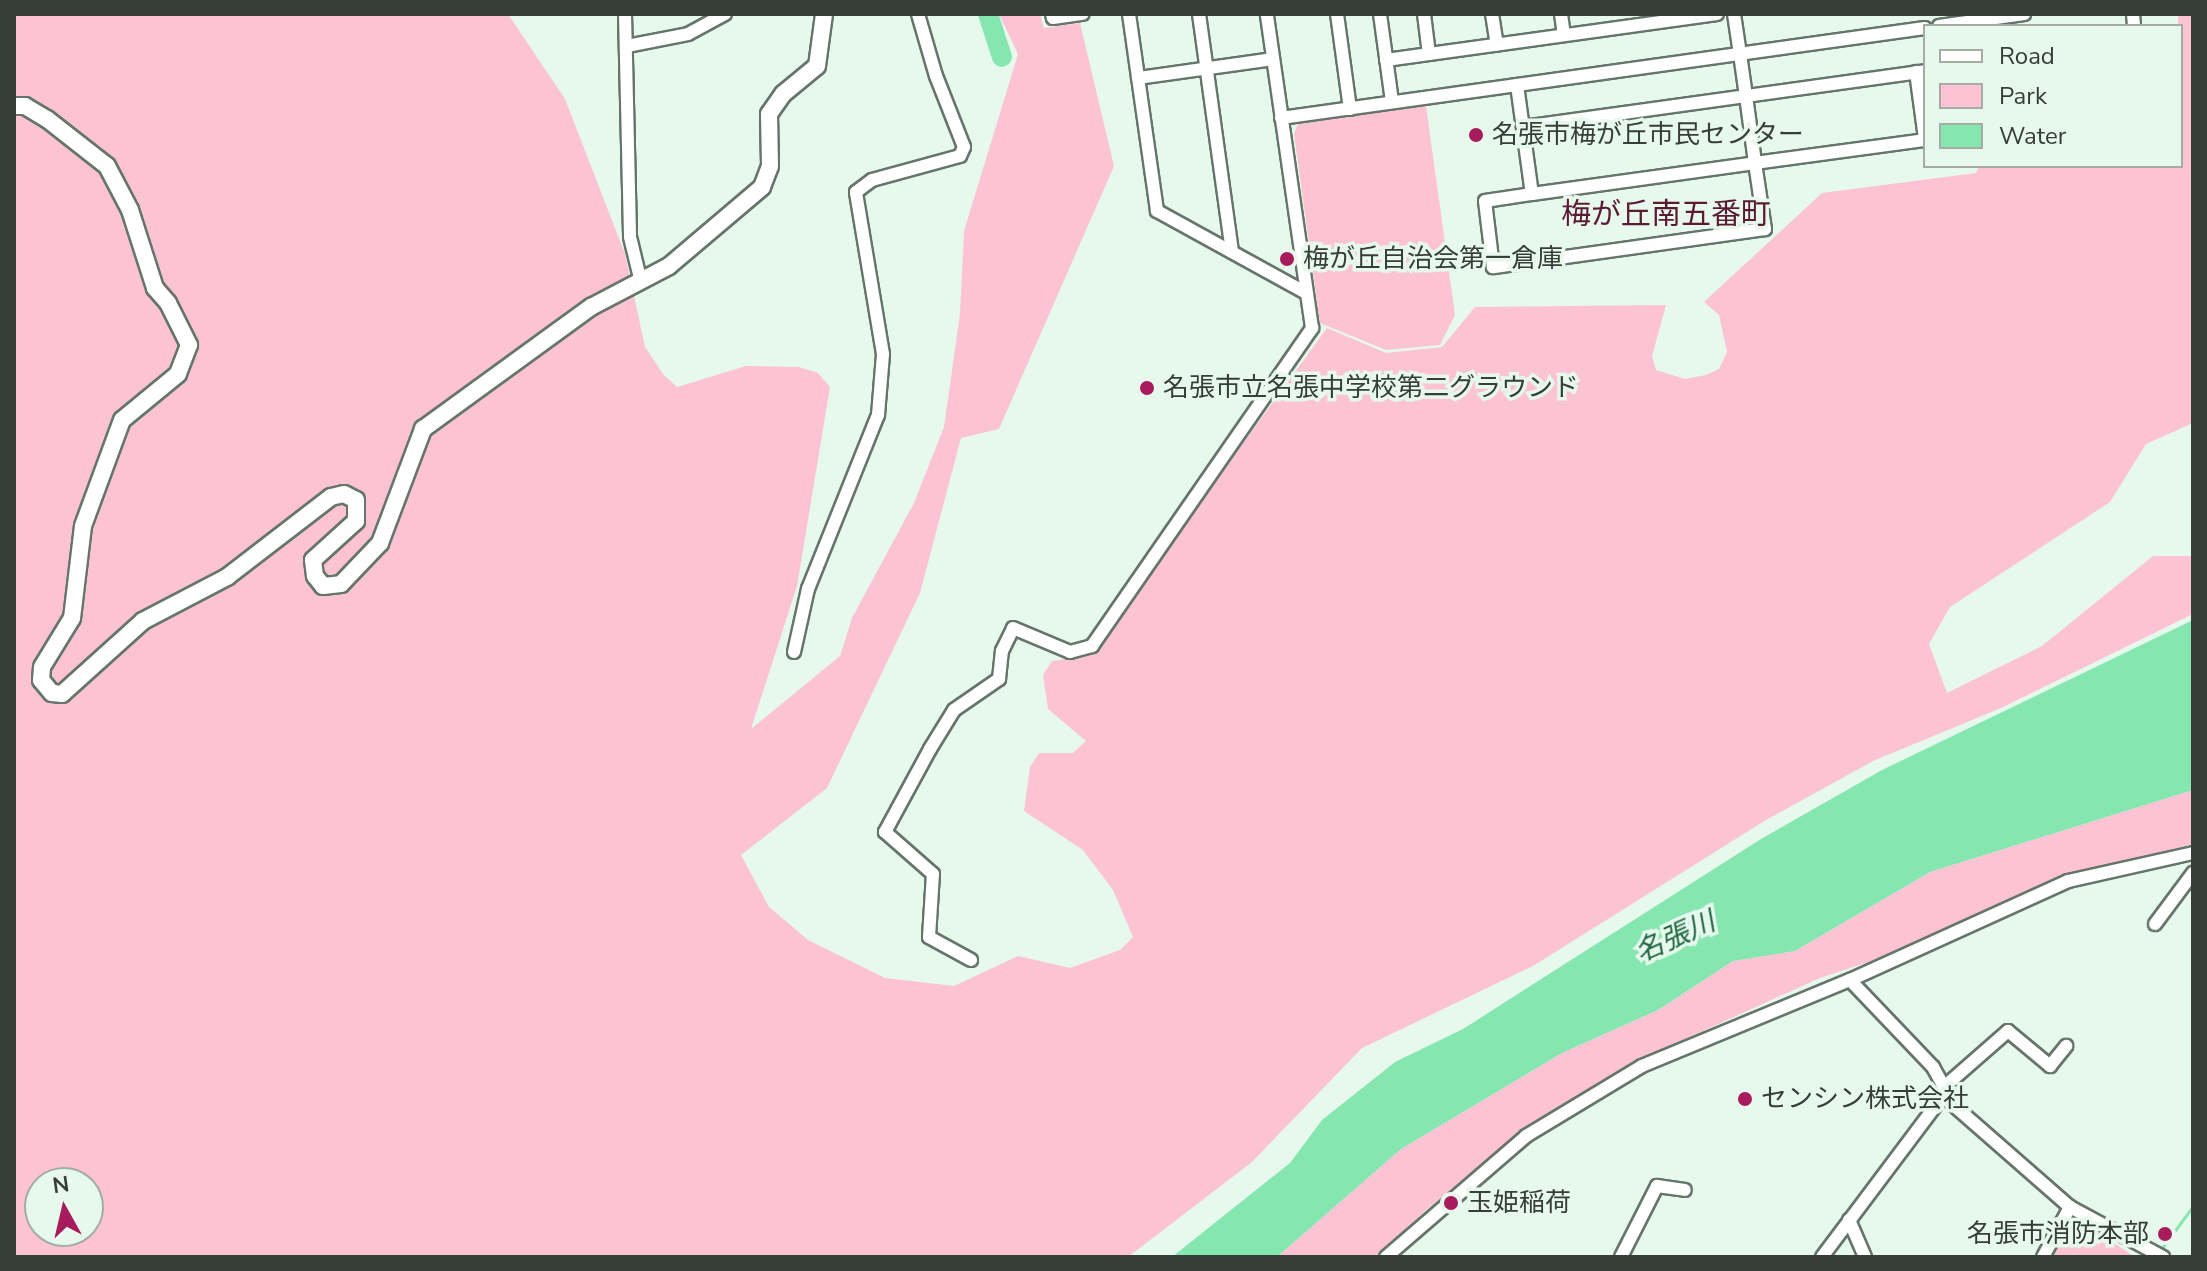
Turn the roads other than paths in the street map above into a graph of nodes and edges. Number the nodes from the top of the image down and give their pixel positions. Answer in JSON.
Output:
{"nodes":[{"id":1,"x":625,"y":14,"type":"edge"},
{"id":2,"x":725,"y":14,"type":"edge"},
{"id":3,"x":824,"y":14,"type":"edge"},
{"id":4,"x":918,"y":14,"type":"edge"},
{"id":5,"x":1052,"y":14,"type":"edge"},
{"id":6,"x":1083,"y":14,"type":"edge"},
{"id":7,"x":1129,"y":14,"type":"edge"},
{"id":8,"x":1199,"y":14,"type":"edge"},
{"id":9,"x":1267,"y":14,"type":"edge"},
{"id":10,"x":1337,"y":14,"type":"edge"},
{"id":11,"x":1380,"y":14,"type":"edge"},
{"id":12,"x":1424,"y":14,"type":"edge"},
{"id":13,"x":1492,"y":14,"type":"edge"},
{"id":14,"x":1561,"y":14,"type":"edge"},
{"id":15,"x":1717,"y":14,"type":"edge"},
{"id":16,"x":1734,"y":14,"type":"edge"},
{"id":17,"x":1697,"y":15,"type":"edge"},
{"id":18,"x":2016,"y":19,"type":"edge"},
{"id":19,"x":1629,"y":20,"type":"edge"},
{"id":20,"x":1961,"y":24,"type":"edge"},
{"id":21,"x":1923,"y":28,"type":"edge"},
{"id":22,"x":1564,"y":35,"type":"junction"},
{"id":23,"x":1497,"y":45,"type":"junction"},
{"id":24,"x":627,"y":46,"type":"junction"},
{"id":25,"x":1429,"y":54,"type":"junction"},
{"id":26,"x":1740,"y":54,"type":"junction"},
{"id":27,"x":1273,"y":59,"type":"junction"},
{"id":28,"x":1386,"y":60,"type":"junction"},
{"id":29,"x":1206,"y":69,"type":"junction"},
{"id":30,"x":1920,"y":71,"type":"edge"},
{"id":31,"x":1138,"y":78,"type":"junction"},
{"id":32,"x":1517,"y":85,"type":"junction"},
{"id":33,"x":1746,"y":96,"type":"junction"},
{"id":34,"x":1392,"y":102,"type":"junction"},
{"id":35,"x":14,"y":106,"type":"edge"},
{"id":36,"x":1350,"y":109,"type":"junction"},
{"id":37,"x":1923,"y":112,"type":"edge"},
{"id":38,"x":1281,"y":118,"type":"junction"},
{"id":39,"x":1523,"y":127,"type":"junction"},
{"id":40,"x":1923,"y":139,"type":"edge"},
{"id":41,"x":1755,"y":163,"type":"junction"},
{"id":42,"x":1532,"y":194,"type":"junction"},
{"id":43,"x":1232,"y":252,"type":"junction"},
{"id":44,"x":640,"y":278,"type":"junction"},
{"id":45,"x":1306,"y":293,"type":"junction"},
{"id":46,"x":794,"y":652,"type":"dead end"},
{"id":47,"x":2193,"y":853,"type":"edge"},
{"id":48,"x":2193,"y":873,"type":"edge"},
{"id":49,"x":2155,"y":924,"type":"dead end"},
{"id":50,"x":971,"y":960,"type":"dead end"},
{"id":51,"x":1850,"y":980,"type":"junction"},
{"id":52,"x":2066,"y":1046,"type":"dead end"},
{"id":53,"x":1944,"y":1091,"type":"junction"},
{"id":54,"x":1685,"y":1190,"type":"dead end"},
{"id":55,"x":2068,"y":1211,"type":"junction"},
{"id":56,"x":1849,"y":1220,"type":"junction"},
{"id":57,"x":2159,"y":1255,"type":"edge"},
{"id":58,"x":1386,"y":1257,"type":"edge"},
{"id":59,"x":1621,"y":1257,"type":"edge"},
{"id":60,"x":1822,"y":1257,"type":"edge"},
{"id":61,"x":1865,"y":1257,"type":"edge"},
{"id":62,"x":2043,"y":1257,"type":"edge"}],
"edges":[{"from":1,"to":24,"type":"street"},
{"from":2,"to":24,"type":"street"},
{"from":3,"to":44,"type":"street"},
{"from":4,"to":46,"type":"street"},
{"from":5,"to":6,"type":"street"},
{"from":7,"to":31,"type":"street"},
{"from":8,"to":29,"type":"street"},
{"from":9,"to":27,"type":"street"},
{"from":10,"to":36,"type":"street"},
{"from":11,"to":28,"type":"street"},
{"from":12,"to":25,"type":"street"},
{"from":13,"to":23,"type":"street"},
{"from":14,"to":22,"type":"street"},
{"from":15,"to":17,"type":"street"},
{"from":16,"to":26,"type":"street"},
{"from":17,"to":19,"type":"street"},
{"from":18,"to":20,"type":"street"},
{"from":19,"to":22,"type":"street"},
{"from":21,"to":26,"type":"street"},
{"from":22,"to":23,"type":"street"},
{"from":23,"to":25,"type":"street"},
{"from":24,"to":44,"type":"street"},
{"from":25,"to":28,"type":"street"},
{"from":26,"to":32,"type":"street"},
{"from":26,"to":33,"type":"street"},
{"from":27,"to":29,"type":"street"},
{"from":27,"to":38,"type":"street"},
{"from":28,"to":34,"type":"street"},
{"from":29,"to":31,"type":"street"},
{"from":29,"to":43,"type":"street"},
{"from":30,"to":33,"type":"street"},
{"from":30,"to":37,"type":"street"},
{"from":31,"to":43,"type":"street"},
{"from":32,"to":34,"type":"street"},
{"from":32,"to":39,"type":"street"},
{"from":33,"to":39,"type":"street"},
{"from":33,"to":41,"type":"street"},
{"from":34,"to":36,"type":"street"},
{"from":35,"to":44,"type":"street"},
{"from":36,"to":38,"type":"street"},
{"from":38,"to":45,"type":"street"},
{"from":39,"to":42,"type":"street"},
{"from":40,"to":41,"type":"street"},
{"from":41,"to":42,"type":"street"},
{"from":41,"to":42,"type":"street"},
{"from":43,"to":45,"type":"street"},
{"from":45,"to":50,"type":"street"},
{"from":47,"to":51,"type":"street"},
{"from":48,"to":49,"type":"street"},
{"from":51,"to":53,"type":"street"},
{"from":51,"to":58,"type":"street"},
{"from":52,"to":53,"type":"street"},
{"from":53,"to":55,"type":"street"},
{"from":53,"to":56,"type":"street"},
{"from":54,"to":59,"type":"street"},
{"from":55,"to":57,"type":"street"},
{"from":55,"to":62,"type":"street"},
{"from":56,"to":60,"type":"street"},
{"from":56,"to":61,"type":"street"}]}
